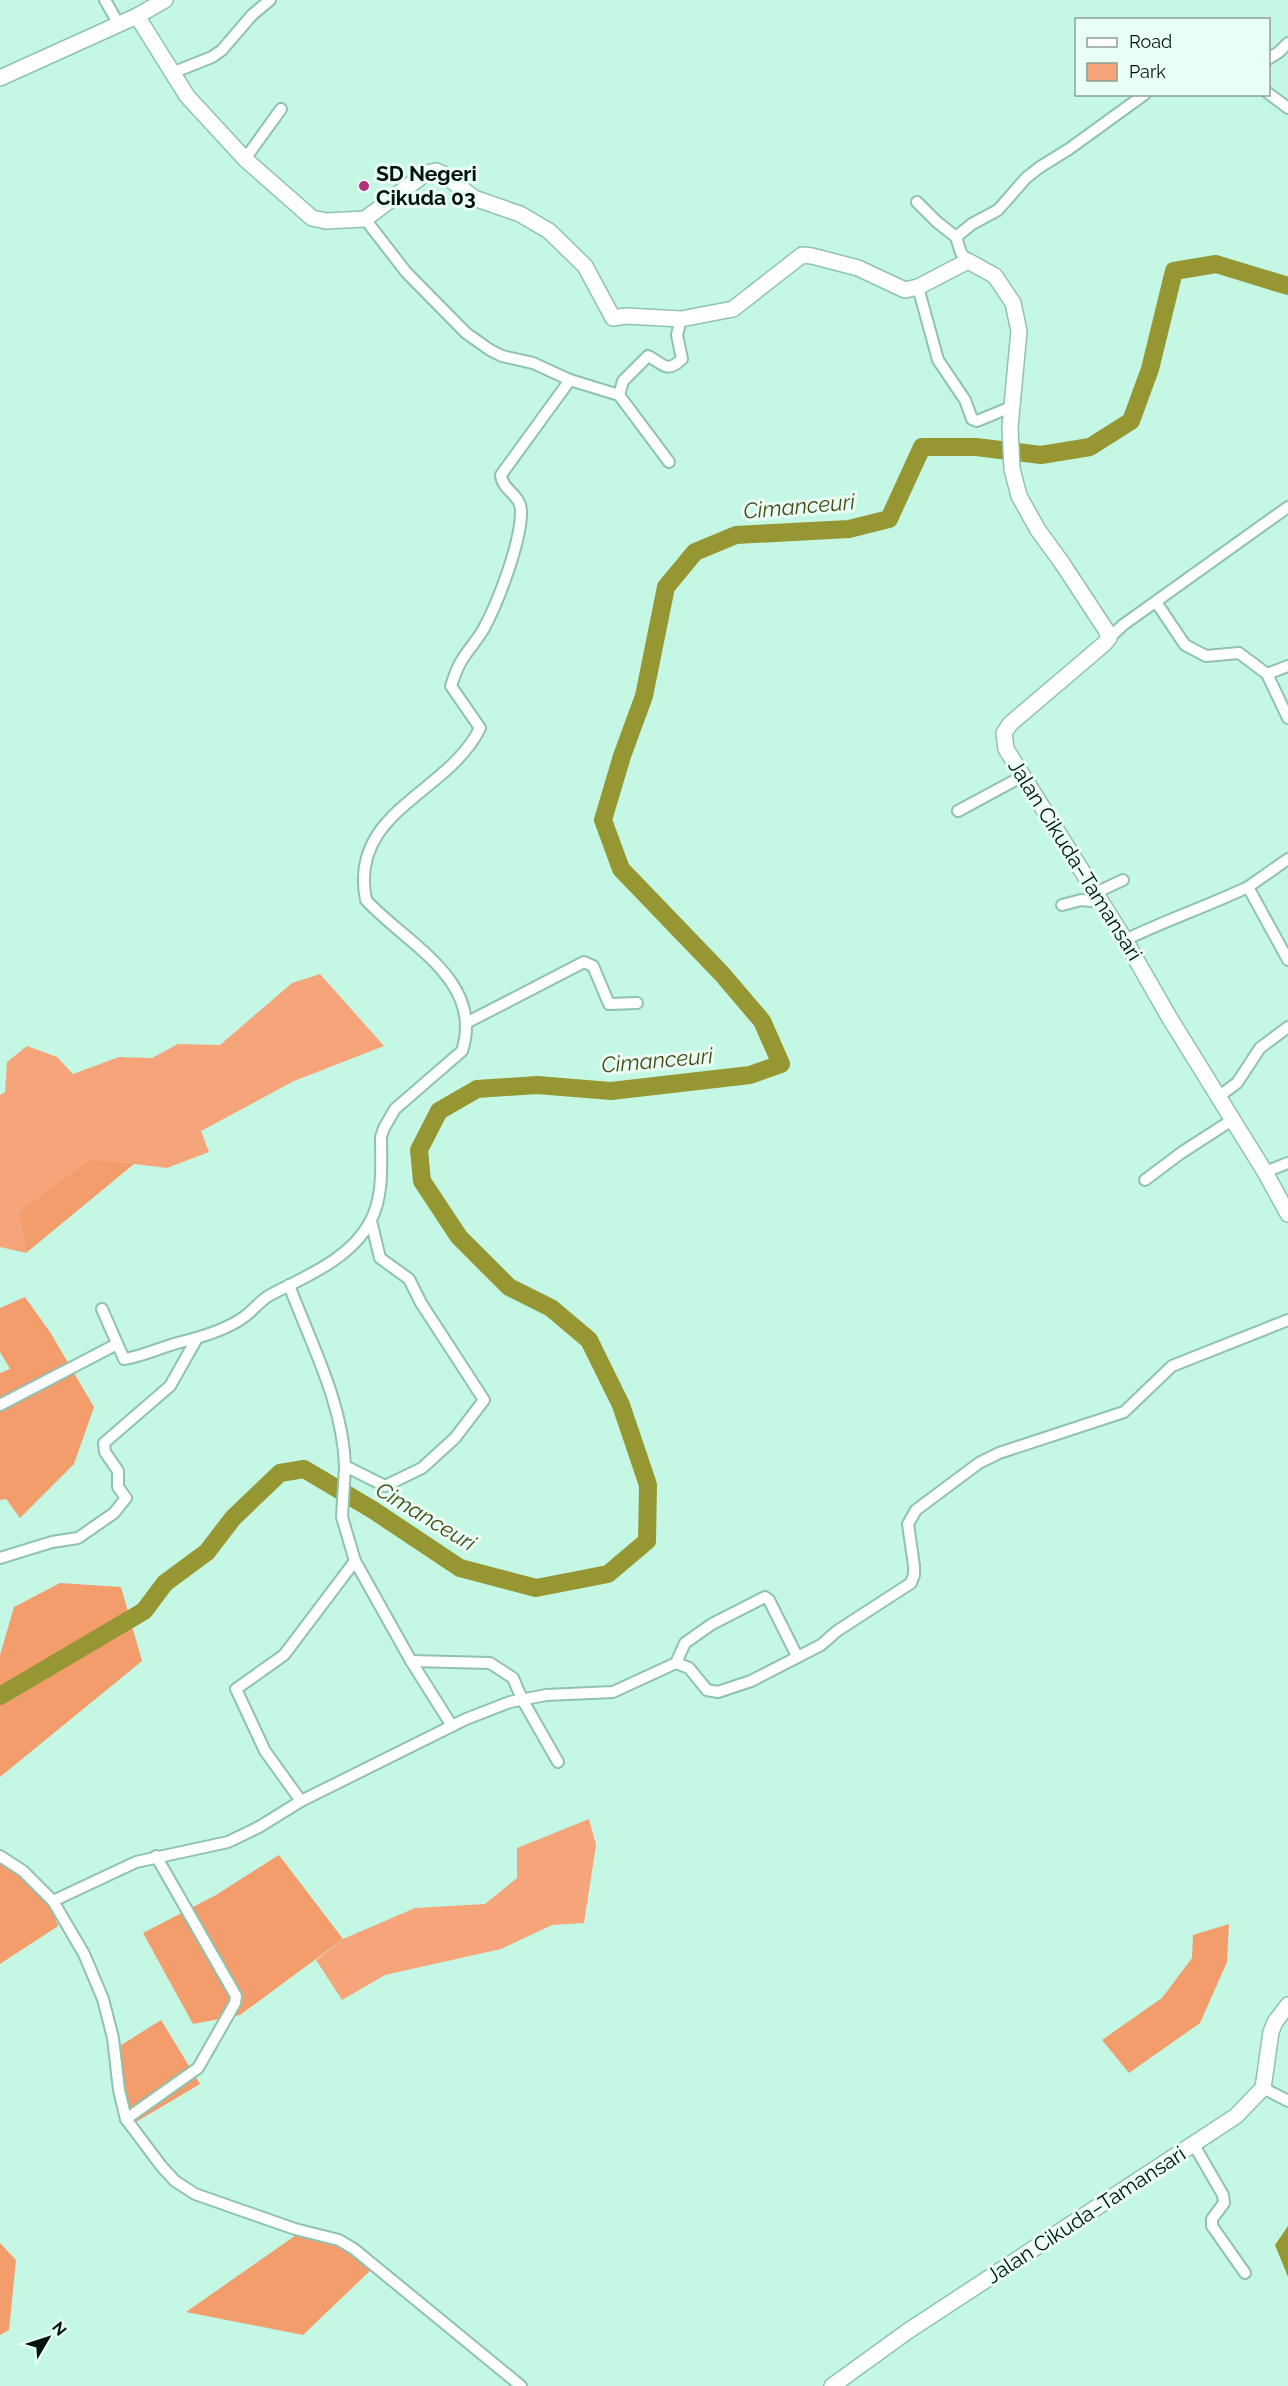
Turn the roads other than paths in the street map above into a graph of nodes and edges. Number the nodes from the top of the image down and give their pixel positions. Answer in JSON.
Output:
{"nodes":[{"id":1,"x":105,"y":0,"type":"edge"},
{"id":2,"x":165,"y":0,"type":"edge"},
{"id":3,"x":270,"y":0,"type":"edge"},
{"id":4,"x":137,"y":16,"type":"junction"},
{"id":5,"x":118,"y":24,"type":"junction"},
{"id":6,"x":1288,"y":43,"type":"edge"},
{"id":7,"x":1270,"y":58,"type":"edge"},
{"id":8,"x":172,"y":73,"type":"junction"},
{"id":9,"x":0,"y":78,"type":"edge"},
{"id":10,"x":1270,"y":94,"type":"edge"},
{"id":11,"x":1142,"y":96,"type":"edge"},
{"id":12,"x":1288,"y":108,"type":"edge"},
{"id":13,"x":281,"y":109,"type":"dead end"},
{"id":14,"x":245,"y":159,"type":"junction"},
{"id":15,"x":917,"y":202,"type":"dead end"},
{"id":16,"x":364,"y":219,"type":"junction"},
{"id":17,"x":956,"y":237,"type":"junction"},
{"id":18,"x":968,"y":261,"type":"junction"},
{"id":19,"x":918,"y":287,"type":"junction"},
{"id":20,"x":681,"y":319,"type":"junction"},
{"id":21,"x":570,"y":380,"type":"junction"},
{"id":22,"x":619,"y":395,"type":"junction"},
{"id":23,"x":1011,"y":407,"type":"junction"},
{"id":24,"x":669,"y":462,"type":"dead end"},
{"id":25,"x":1288,"y":507,"type":"edge"},
{"id":26,"x":1156,"y":602,"type":"junction"},
{"id":27,"x":1109,"y":638,"type":"junction"},
{"id":28,"x":1288,"y":666,"type":"edge"},
{"id":29,"x":1267,"y":674,"type":"junction"},
{"id":30,"x":1288,"y":718,"type":"edge"},
{"id":31,"x":1023,"y":776,"type":"junction"},
{"id":32,"x":958,"y":811,"type":"dead end"},
{"id":33,"x":1288,"y":859,"type":"edge"},
{"id":34,"x":1122,"y":880,"type":"dead end"},
{"id":35,"x":1248,"y":886,"type":"junction"},
{"id":36,"x":1098,"y":898,"type":"junction"},
{"id":37,"x":1062,"y":905,"type":"dead end"},
{"id":38,"x":1125,"y":939,"type":"junction"},
{"id":39,"x":1288,"y":960,"type":"edge"},
{"id":40,"x":637,"y":1003,"type":"dead end"},
{"id":41,"x":466,"y":1023,"type":"junction"},
{"id":42,"x":1288,"y":1027,"type":"edge"},
{"id":43,"x":1218,"y":1097,"type":"junction"},
{"id":44,"x":1232,"y":1120,"type":"junction"},
{"id":45,"x":1288,"y":1163,"type":"edge"},
{"id":46,"x":1265,"y":1172,"type":"junction"},
{"id":47,"x":1145,"y":1180,"type":"dead end"},
{"id":48,"x":1288,"y":1214,"type":"edge"},
{"id":49,"x":371,"y":1221,"type":"junction"},
{"id":50,"x":289,"y":1286,"type":"junction"},
{"id":51,"x":102,"y":1309,"type":"dead end"},
{"id":52,"x":1288,"y":1320,"type":"edge"},
{"id":53,"x":196,"y":1340,"type":"junction"},
{"id":54,"x":117,"y":1344,"type":"junction"},
{"id":55,"x":0,"y":1405,"type":"edge"},
{"id":56,"x":345,"y":1467,"type":"dead end"},
{"id":57,"x":0,"y":1557,"type":"edge"},
{"id":58,"x":355,"y":1561,"type":"junction"},
{"id":59,"x":797,"y":1656,"type":"junction"},
{"id":60,"x":411,"y":1661,"type":"junction"},
{"id":61,"x":676,"y":1663,"type":"junction"},
{"id":62,"x":522,"y":1699,"type":"junction"},
{"id":63,"x":452,"y":1726,"type":"junction"},
{"id":64,"x":558,"y":1762,"type":"dead end"},
{"id":65,"x":301,"y":1801,"type":"junction"},
{"id":66,"x":0,"y":1856,"type":"edge"},
{"id":67,"x":156,"y":1856,"type":"junction"},
{"id":68,"x":53,"y":1900,"type":"junction"},
{"id":69,"x":1288,"y":2005,"type":"edge"},
{"id":70,"x":1263,"y":2088,"type":"junction"},
{"id":71,"x":1288,"y":2101,"type":"edge"},
{"id":72,"x":126,"y":2119,"type":"junction"},
{"id":73,"x":1194,"y":2145,"type":"junction"},
{"id":74,"x":1245,"y":2272,"type":"dead end"},
{"id":75,"x":521,"y":2386,"type":"edge"},
{"id":76,"x":832,"y":2386,"type":"edge"}],
"edges":[{"from":1,"to":5,"type":"street"},
{"from":2,"to":4,"type":"street"},
{"from":3,"to":8,"type":"street"},
{"from":4,"to":5,"type":"street"},
{"from":4,"to":8,"type":"street"},
{"from":5,"to":9,"type":"street"},
{"from":6,"to":7,"type":"street"},
{"from":8,"to":14,"type":"street"},
{"from":10,"to":12,"type":"street"},
{"from":11,"to":17,"type":"street"},
{"from":13,"to":14,"type":"street"},
{"from":14,"to":16,"type":"street"},
{"from":15,"to":17,"type":"street"},
{"from":16,"to":20,"type":"street"},
{"from":16,"to":21,"type":"street"},
{"from":17,"to":18,"type":"street"},
{"from":18,"to":19,"type":"street"},
{"from":18,"to":23,"type":"street"},
{"from":19,"to":20,"type":"street"},
{"from":19,"to":23,"type":"street"},
{"from":20,"to":22,"type":"street"},
{"from":21,"to":22,"type":"street"},
{"from":21,"to":41,"type":"street"},
{"from":22,"to":24,"type":"street"},
{"from":23,"to":27,"type":"street"},
{"from":25,"to":26,"type":"street"},
{"from":26,"to":27,"type":"street"},
{"from":26,"to":29,"type":"street"},
{"from":27,"to":31,"type":"street","name":"Jalan Cikuda–Tamansari"},
{"from":28,"to":29,"type":"street"},
{"from":29,"to":30,"type":"street"},
{"from":31,"to":32,"type":"street"},
{"from":31,"to":36,"type":"street","name":"Jalan Cikuda–Tamansari"},
{"from":33,"to":35,"type":"street"},
{"from":34,"to":36,"type":"street"},
{"from":35,"to":38,"type":"street"},
{"from":35,"to":39,"type":"street"},
{"from":36,"to":37,"type":"street"},
{"from":36,"to":38,"type":"street","name":"Jalan Cikuda–Tamansari"},
{"from":38,"to":43,"type":"street","name":"Jalan Cikuda–Tamansari"},
{"from":40,"to":41,"type":"street"},
{"from":41,"to":49,"type":"street"},
{"from":42,"to":43,"type":"street"},
{"from":43,"to":44,"type":"street","name":"Jalan Cikuda–Tamansari"},
{"from":44,"to":46,"type":"street","name":"Jalan Cikuda–Tamansari"},
{"from":44,"to":47,"type":"street"},
{"from":45,"to":46,"type":"street"},
{"from":46,"to":48,"type":"street","name":"Jalan Cikuda–Tamansari"},
{"from":49,"to":50,"type":"street"},
{"from":49,"to":50,"type":"street"},
{"from":50,"to":53,"type":"street"},
{"from":51,"to":54,"type":"street"},
{"from":52,"to":59,"type":"street"},
{"from":53,"to":54,"type":"street"},
{"from":53,"to":57,"type":"street"},
{"from":54,"to":55,"type":"street"},
{"from":56,"to":58,"type":"street"},
{"from":58,"to":60,"type":"street"},
{"from":58,"to":65,"type":"street"},
{"from":59,"to":61,"type":"street"},
{"from":59,"to":61,"type":"street"},
{"from":60,"to":62,"type":"street"},
{"from":60,"to":63,"type":"street"},
{"from":61,"to":62,"type":"street"},
{"from":62,"to":63,"type":"street"},
{"from":62,"to":64,"type":"street"},
{"from":63,"to":65,"type":"street"},
{"from":65,"to":67,"type":"street"},
{"from":66,"to":68,"type":"street"},
{"from":67,"to":68,"type":"street"},
{"from":67,"to":72,"type":"street"},
{"from":68,"to":72,"type":"street"},
{"from":69,"to":70,"type":"street"},
{"from":70,"to":71,"type":"street"},
{"from":70,"to":73,"type":"street","name":"Jalan Cikuda–Tamansari"},
{"from":72,"to":75,"type":"street"},
{"from":73,"to":74,"type":"street"},
{"from":73,"to":76,"type":"street","name":"Jalan Cikuda–Tamansari"}]}
